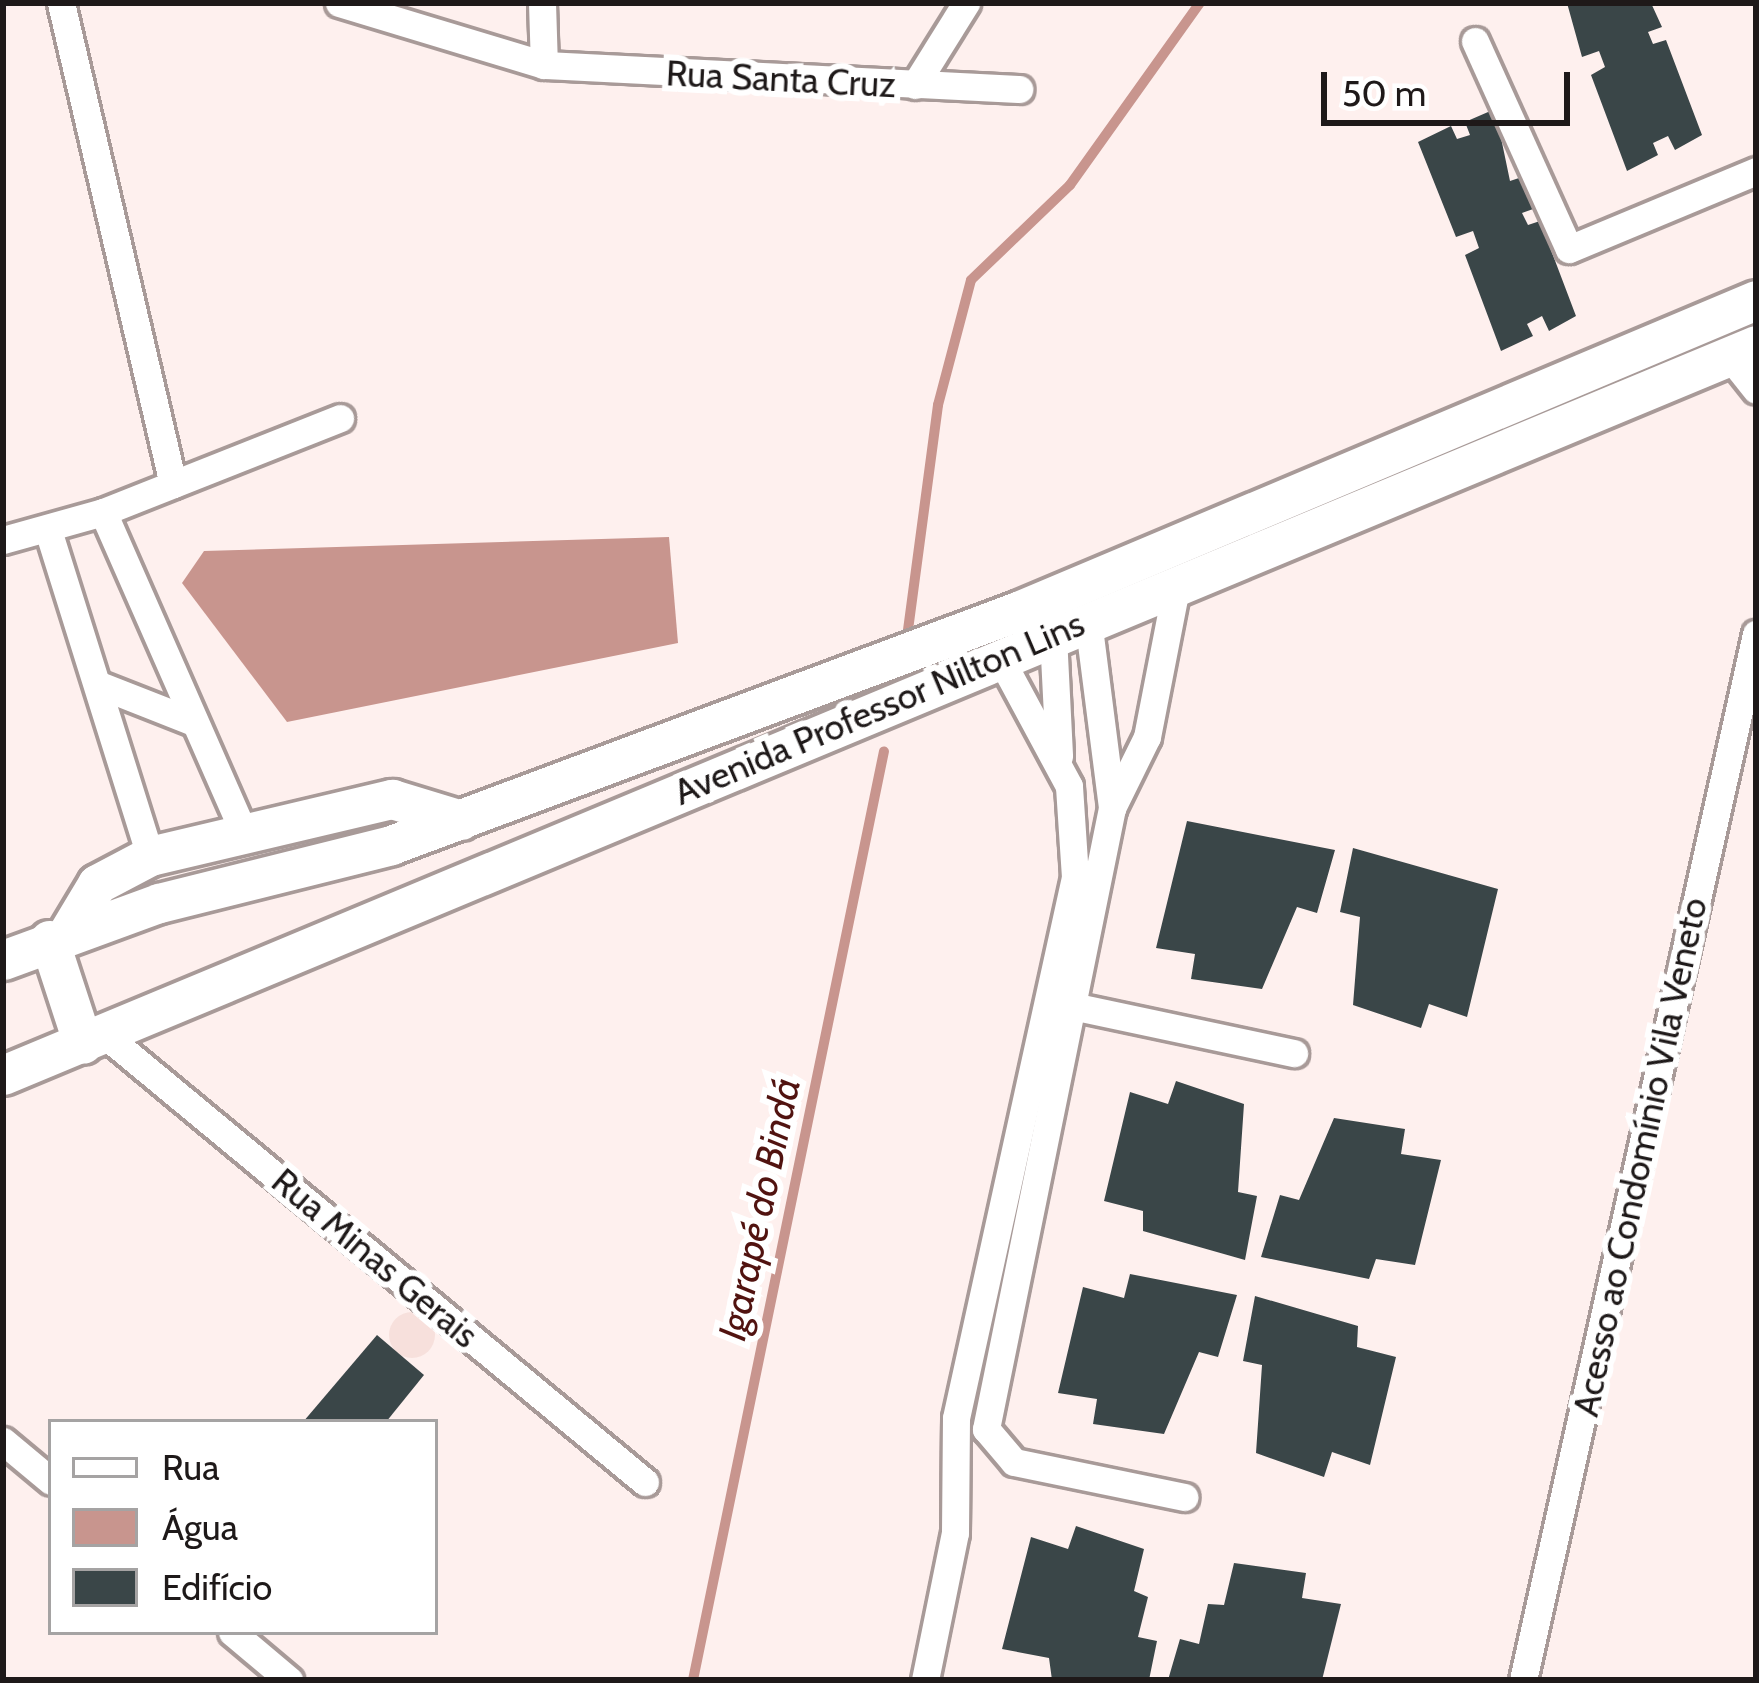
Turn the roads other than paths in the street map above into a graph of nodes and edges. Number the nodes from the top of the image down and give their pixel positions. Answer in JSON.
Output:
{"nodes":[{"id":1,"x":61,"y":3,"type":"edge"},
{"id":2,"x":339,"y":3,"type":"edge"},
{"id":3,"x":542,"y":3,"type":"edge"},
{"id":4,"x":966,"y":3,"type":"edge"},
{"id":5,"x":1474,"y":40,"type":"dead end"},
{"id":6,"x":544,"y":65,"type":"junction"},
{"id":7,"x":915,"y":85,"type":"junction"},
{"id":8,"x":1019,"y":89,"type":"dead end"},
{"id":9,"x":1756,"y":172,"type":"edge"},
{"id":10,"x":1755,"y":300,"type":"edge"},
{"id":11,"x":1742,"y":350,"type":"edge"},
{"id":12,"x":1756,"y":390,"type":"edge"},
{"id":13,"x":340,"y":418,"type":"dead end"},
{"id":14,"x":173,"y":484,"type":"junction"},
{"id":15,"x":103,"y":512,"type":"junction"},
{"id":16,"x":48,"y":530,"type":"junction"},
{"id":17,"x":3,"y":540,"type":"edge"},
{"id":18,"x":1177,"y":583,"type":"junction"},
{"id":19,"x":1071,"y":628,"type":"junction"},
{"id":20,"x":1756,"y":634,"type":"edge"},
{"id":21,"x":1000,"y":658,"type":"junction"},
{"id":22,"x":102,"y":686,"type":"junction"},
{"id":23,"x":191,"y":721,"type":"junction"},
{"id":24,"x":1059,"y":760,"type":"junction"},
{"id":25,"x":1112,"y":808,"type":"junction"},
{"id":26,"x":460,"y":820,"type":"junction"},
{"id":27,"x":245,"y":836,"type":"junction"},
{"id":28,"x":150,"y":856,"type":"junction"},
{"id":29,"x":58,"y":937,"type":"junction"},
{"id":30,"x":3,"y":960,"type":"edge"},
{"id":31,"x":1077,"y":1007,"type":"junction"},
{"id":32,"x":94,"y":1040,"type":"junction"},
{"id":33,"x":1294,"y":1053,"type":"dead end"},
{"id":34,"x":3,"y":1075,"type":"edge"},
{"id":35,"x":3,"y":1441,"type":"edge"},
{"id":36,"x":48,"y":1478,"type":"edge"},
{"id":37,"x":645,"y":1482,"type":"dead end"},
{"id":38,"x":1184,"y":1497,"type":"dead end"},
{"id":39,"x":236,"y":1635,"type":"edge"},
{"id":40,"x":290,"y":1680,"type":"edge"},
{"id":41,"x":925,"y":1680,"type":"edge"},
{"id":42,"x":1523,"y":1680,"type":"edge"}],
"edges":[{"from":1,"to":14,"type":"street"},
{"from":2,"to":6,"type":"street","name":"Rua Santa Cruz"},
{"from":3,"to":6,"type":"street"},
{"from":4,"to":7,"type":"street"},
{"from":5,"to":9,"type":"street"},
{"from":6,"to":7,"type":"street","name":"Rua Santa Cruz"},
{"from":7,"to":8,"type":"street","name":"Rua Santa Cruz"},
{"from":10,"to":26,"type":"main road","name":"Avenida Professor Nilton Lins"},
{"from":11,"to":12,"type":"street"},
{"from":11,"to":18,"type":"main road","name":"Avenida Professor Nilton Lins"},
{"from":13,"to":14,"type":"street"},
{"from":14,"to":15,"type":"street"},
{"from":15,"to":16,"type":"street"},
{"from":15,"to":23,"type":"street"},
{"from":16,"to":17,"type":"street"},
{"from":16,"to":22,"type":"street"},
{"from":18,"to":19,"type":"main road","name":"Avenida Professor Nilton Lins"},
{"from":18,"to":25,"type":"street"},
{"from":19,"to":21,"type":"main road","name":"Avenida Professor Nilton Lins"},
{"from":19,"to":24,"type":"street"},
{"from":19,"to":25,"type":"street"},
{"from":20,"to":42,"type":"street","name":"Acesso ao Condomínio Vila Veneto"},
{"from":21,"to":24,"type":"street"},
{"from":21,"to":32,"type":"main road","name":"Avenida Professor Nilton Lins"},
{"from":22,"to":23,"type":"street"},
{"from":22,"to":28,"type":"street"},
{"from":23,"to":27,"type":"street"},
{"from":24,"to":41,"type":"street"},
{"from":25,"to":31,"type":"street"},
{"from":26,"to":27,"type":"main road"},
{"from":26,"to":29,"type":"main road","name":"Avenida Professor Nilton Lins"},
{"from":27,"to":28,"type":"main road"},
{"from":28,"to":29,"type":"main road"},
{"from":29,"to":30,"type":"main road","name":"Avenida Professor Nilton Lins"},
{"from":29,"to":32,"type":"main road"},
{"from":31,"to":33,"type":"street"},
{"from":31,"to":38,"type":"street"},
{"from":32,"to":34,"type":"main road","name":"Avenida Professor Nilton Lins"},
{"from":32,"to":37,"type":"street","name":"Rua Minas Gerais"},
{"from":35,"to":36,"type":"street"},
{"from":39,"to":40,"type":"street"}]}
